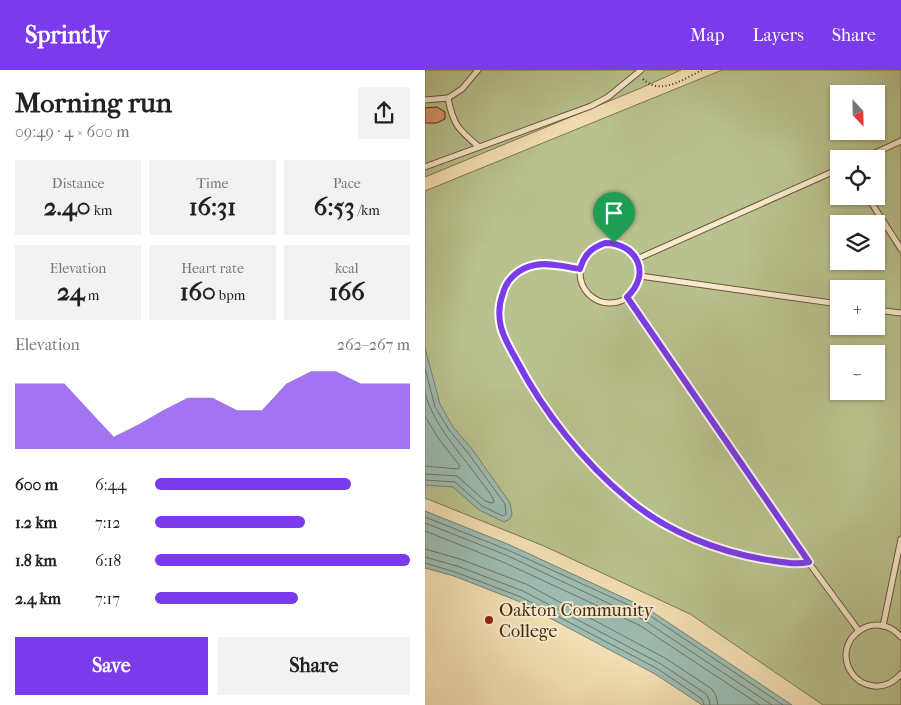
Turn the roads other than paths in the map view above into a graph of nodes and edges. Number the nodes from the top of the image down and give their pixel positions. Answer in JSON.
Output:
{"nodes":[{"id":1,"x":478,"y":70,"type":"edge"},
{"id":2,"x":639,"y":71,"type":"edge"},
{"id":3,"x":448,"y":98,"type":"junction"},
{"id":4,"x":425,"y":100,"type":"edge"},
{"id":5,"x":901,"y":141,"type":"edge"},
{"id":6,"x":479,"y":147,"type":"junction"},
{"id":7,"x":882,"y":150,"type":"edge"},
{"id":8,"x":425,"y":168,"type":"edge"},
{"id":9,"x":830,"y":173,"type":"edge"},
{"id":10,"x":873,"y":205,"type":"edge"},
{"id":11,"x":901,"y":249,"type":"edge"},
{"id":12,"x":637,"y":259,"type":"junction"},
{"id":13,"x":580,"y":269,"type":"junction"},
{"id":14,"x":640,"y":276,"type":"junction"},
{"id":15,"x":627,"y":297,"type":"junction"},
{"id":16,"x":830,"y":303,"type":"edge"},
{"id":17,"x":885,"y":311,"type":"edge"},
{"id":18,"x":901,"y":313,"type":"edge"},
{"id":19,"x":901,"y":539,"type":"edge"},
{"id":20,"x":809,"y":562,"type":"junction"},
{"id":21,"x":883,"y":626,"type":"junction"},
{"id":22,"x":859,"y":631,"type":"junction"},
{"id":23,"x":901,"y":638,"type":"edge"},
{"id":24,"x":900,"y":678,"type":"edge"}],
"edges":[{"from":1,"to":3,"type":"lane"},
{"from":2,"to":6,"type":"lane"},
{"from":3,"to":4,"type":"lane"},
{"from":3,"to":6,"type":"lane"},
{"from":5,"to":7,"type":"lane"},
{"from":6,"to":8,"type":"lane"},
{"from":9,"to":12,"type":"lane"},
{"from":10,"to":11,"type":"lane"},
{"from":12,"to":13,"type":"lane"},
{"from":12,"to":14,"type":"lane"},
{"from":13,"to":15,"type":"lane"},
{"from":13,"to":20,"type":"lane"},
{"from":14,"to":15,"type":"lane"},
{"from":14,"to":16,"type":"lane"},
{"from":15,"to":20,"type":"lane"},
{"from":17,"to":18,"type":"lane"},
{"from":19,"to":21,"type":"lane"},
{"from":20,"to":22,"type":"lane"},
{"from":21,"to":22,"type":"lane"},
{"from":21,"to":23,"type":"lane"},
{"from":22,"to":24,"type":"lane"}]}
